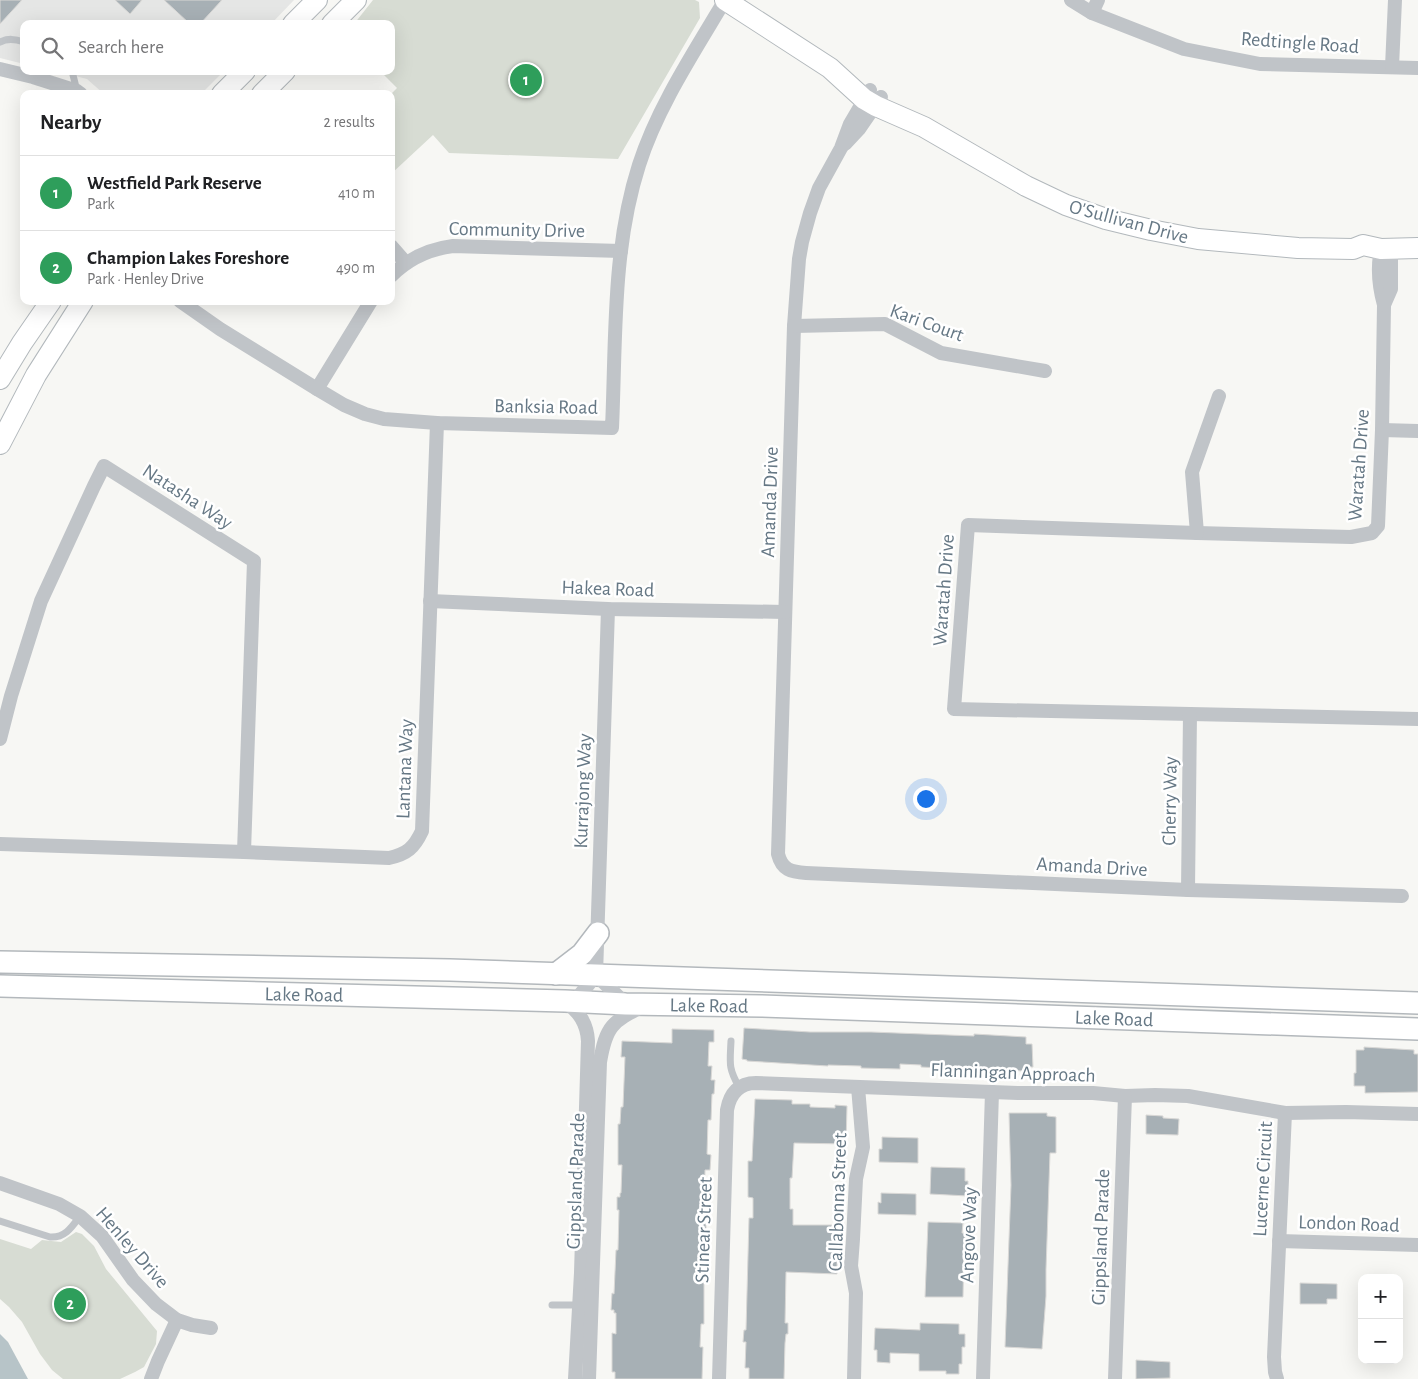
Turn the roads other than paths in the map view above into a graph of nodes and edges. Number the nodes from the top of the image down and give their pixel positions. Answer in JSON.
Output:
{"nodes":[{"id":1,"x":318,"y":0,"type":"edge"},
{"id":2,"x":356,"y":0,"type":"edge"},
{"id":3,"x":725,"y":0,"type":"edge"},
{"id":4,"x":1071,"y":0,"type":"edge"},
{"id":5,"x":1098,"y":0,"type":"edge"},
{"id":6,"x":1395,"y":0,"type":"edge"},
{"id":7,"x":1092,"y":13,"type":"junction"},
{"id":8,"x":297,"y":20,"type":"edge"},
{"id":9,"x":336,"y":20,"type":"edge"},
{"id":10,"x":20,"y":40,"type":"edge"},
{"id":11,"x":0,"y":42,"type":"edge"},
{"id":12,"x":1392,"y":68,"type":"junction"},
{"id":13,"x":1418,"y":68,"type":"edge"},
{"id":14,"x":0,"y":69,"type":"edge"},
{"id":15,"x":20,"y":74,"type":"edge"},
{"id":16,"x":25,"y":75,"type":"edge"},
{"id":17,"x":73,"y":75,"type":"edge"},
{"id":18,"x":241,"y":75,"type":"edge"},
{"id":19,"x":281,"y":75,"type":"edge"},
{"id":20,"x":73,"y":90,"type":"edge"},
{"id":21,"x":78,"y":90,"type":"edge"},
{"id":22,"x":226,"y":90,"type":"edge"},
{"id":23,"x":266,"y":90,"type":"edge"},
{"id":24,"x":873,"y":98,"type":"junction"},
{"id":25,"x":1418,"y":248,"type":"edge"},
{"id":26,"x":395,"y":251,"type":"edge"},
{"id":27,"x":621,"y":251,"type":"junction"},
{"id":28,"x":1385,"y":255,"type":"junction"},
{"id":29,"x":1418,"y":258,"type":"edge"},
{"id":30,"x":406,"y":263,"type":"junction"},
{"id":31,"x":395,"y":273,"type":"edge"},
{"id":32,"x":48,"y":305,"type":"edge"},
{"id":33,"x":80,"y":305,"type":"edge"},
{"id":34,"x":186,"y":305,"type":"edge"},
{"id":35,"x":369,"y":305,"type":"edge"},
{"id":36,"x":794,"y":326,"type":"junction"},
{"id":37,"x":1045,"y":371,"type":"dead end"},
{"id":38,"x":0,"y":380,"type":"edge"},
{"id":39,"x":316,"y":389,"type":"junction"},
{"id":40,"x":1219,"y":396,"type":"dead end"},
{"id":41,"x":437,"y":424,"type":"junction"},
{"id":42,"x":1382,"y":430,"type":"junction"},
{"id":43,"x":1418,"y":431,"type":"edge"},
{"id":44,"x":0,"y":444,"type":"edge"},
{"id":45,"x":1197,"y":534,"type":"junction"},
{"id":46,"x":430,"y":600,"type":"junction"},
{"id":47,"x":608,"y":609,"type":"junction"},
{"id":48,"x":785,"y":612,"type":"junction"},
{"id":49,"x":1190,"y":714,"type":"junction"},
{"id":50,"x":1418,"y":719,"type":"edge"},
{"id":51,"x":0,"y":740,"type":"edge"},
{"id":52,"x":0,"y":844,"type":"edge"},
{"id":53,"x":244,"y":852,"type":"junction"},
{"id":54,"x":1188,"y":890,"type":"junction"},
{"id":55,"x":1402,"y":896,"type":"dead end"},
{"id":56,"x":598,"y":933,"type":"junction"},
{"id":57,"x":0,"y":962,"type":"edge"},
{"id":58,"x":556,"y":974,"type":"junction"},
{"id":59,"x":596,"y":975,"type":"junction"},
{"id":60,"x":0,"y":986,"type":"edge"},
{"id":61,"x":570,"y":1001,"type":"junction"},
{"id":62,"x":1418,"y":1003,"type":"edge"},
{"id":63,"x":636,"y":1004,"type":"junction"},
{"id":64,"x":1418,"y":1029,"type":"edge"},
{"id":65,"x":731,"y":1041,"type":"dead end"},
{"id":66,"x":739,"y":1087,"type":"junction"},
{"id":67,"x":858,"y":1087,"type":"junction"},
{"id":68,"x":992,"y":1092,"type":"junction"},
{"id":69,"x":1125,"y":1096,"type":"junction"},
{"id":70,"x":1285,"y":1113,"type":"junction"},
{"id":71,"x":1418,"y":1114,"type":"edge"},
{"id":72,"x":0,"y":1183,"type":"edge"},
{"id":73,"x":80,"y":1216,"type":"junction"},
{"id":74,"x":0,"y":1221,"type":"edge"},
{"id":75,"x":1279,"y":1241,"type":"junction"},
{"id":76,"x":1418,"y":1245,"type":"edge"},
{"id":77,"x":552,"y":1305,"type":"dead end"},
{"id":78,"x":585,"y":1305,"type":"junction"},
{"id":79,"x":177,"y":1320,"type":"junction"},
{"id":80,"x":211,"y":1328,"type":"dead end"},
{"id":81,"x":151,"y":1379,"type":"edge"},
{"id":82,"x":576,"y":1379,"type":"edge"},
{"id":83,"x":589,"y":1379,"type":"edge"},
{"id":84,"x":719,"y":1379,"type":"edge"},
{"id":85,"x":854,"y":1379,"type":"edge"},
{"id":86,"x":983,"y":1379,"type":"edge"},
{"id":87,"x":1115,"y":1379,"type":"edge"},
{"id":88,"x":1277,"y":1379,"type":"edge"}],
"edges":[{"from":1,"to":8,"type":"street"},
{"from":2,"to":9,"type":"street"},
{"from":3,"to":24,"type":"street","name":"O'Sullivan Drive"},
{"from":3,"to":27,"type":"street","name":"Banksia Road"},
{"from":4,"to":7,"type":"street","name":"Redtingle Road"},
{"from":5,"to":7,"type":"street"},
{"from":6,"to":12,"type":"street"},
{"from":7,"to":12,"type":"street","name":"Redtingle Road"},
{"from":10,"to":11,"type":"lane"},
{"from":12,"to":13,"type":"street","name":"Redtingle Road"},
{"from":14,"to":15,"type":"street"},
{"from":16,"to":20,"type":"street"},
{"from":17,"to":21,"type":"lane"},
{"from":18,"to":22,"type":"street"},
{"from":19,"to":23,"type":"street"},
{"from":24,"to":28,"type":"street","name":"O'Sullivan Drive"},
{"from":24,"to":36,"type":"street","name":"Amanda Drive"},
{"from":25,"to":28,"type":"street","name":"O'Sullivan Drive"},
{"from":26,"to":30,"type":"street"},
{"from":27,"to":30,"type":"street","name":"Community Drive"},
{"from":27,"to":41,"type":"street","name":"Banksia Road"},
{"from":28,"to":29,"type":"street","name":"O'Sullivan Drive"},
{"from":28,"to":42,"type":"street","name":"Waratah Drive"},
{"from":30,"to":31,"type":"street","name":"Community Drive"},
{"from":32,"to":38,"type":"street"},
{"from":33,"to":44,"type":"street"},
{"from":34,"to":39,"type":"street","name":"Banksia Road"},
{"from":35,"to":39,"type":"street"},
{"from":36,"to":37,"type":"street","name":"Kari Court"},
{"from":36,"to":48,"type":"street","name":"Amanda Drive"},
{"from":39,"to":41,"type":"street","name":"Banksia Road"},
{"from":40,"to":45,"type":"street"},
{"from":41,"to":46,"type":"street","name":"Lantana Way"},
{"from":42,"to":43,"type":"street"},
{"from":42,"to":45,"type":"street","name":"Waratah Drive"},
{"from":45,"to":49,"type":"street","name":"Waratah Drive"},
{"from":46,"to":47,"type":"street","name":"Hakea Road"},
{"from":46,"to":53,"type":"street","name":"Lantana Way"},
{"from":47,"to":48,"type":"street","name":"Hakea Road"},
{"from":47,"to":56,"type":"street","name":"Kurrajong Way"},
{"from":48,"to":54,"type":"street","name":"Amanda Drive"},
{"from":49,"to":50,"type":"street","name":"Waratah Drive"},
{"from":49,"to":54,"type":"street","name":"Cherry Way"},
{"from":51,"to":53,"type":"street","name":"Natasha Way"},
{"from":52,"to":53,"type":"street","name":"Lantana Way"},
{"from":54,"to":55,"type":"street","name":"Amanda Drive"},
{"from":56,"to":58,"type":"main road"},
{"from":56,"to":59,"type":"street","name":"Kurrajong Way"},
{"from":57,"to":58,"type":"main road","name":"Lake Road"},
{"from":58,"to":59,"type":"main road","name":"Lake Road"},
{"from":59,"to":61,"type":"street"},
{"from":59,"to":62,"type":"main road","name":"Lake Road"},
{"from":59,"to":63,"type":"street"},
{"from":60,"to":61,"type":"main road","name":"Lake Road"},
{"from":61,"to":63,"type":"main road","name":"Lake Road"},
{"from":61,"to":78,"type":"street","name":"Gippsland Parade"},
{"from":63,"to":64,"type":"main road","name":"Lake Road"},
{"from":63,"to":78,"type":"street","name":"Gippsland Parade"},
{"from":65,"to":66,"type":"lane"},
{"from":66,"to":67,"type":"street","name":"Flanningan Approach"},
{"from":66,"to":84,"type":"street","name":"Stinear Street"},
{"from":67,"to":68,"type":"street","name":"Flanningan Approach"},
{"from":67,"to":85,"type":"street","name":"Callabonna Street"},
{"from":68,"to":69,"type":"street","name":"Flanningan Approach"},
{"from":68,"to":86,"type":"street","name":"Angove Way"},
{"from":69,"to":70,"type":"street","name":"Flanningan Approach"},
{"from":69,"to":87,"type":"street","name":"Gippsland Parade"},
{"from":70,"to":71,"type":"street","name":"Lucerne Circuit"},
{"from":70,"to":75,"type":"street","name":"Lucerne Circuit"},
{"from":72,"to":73,"type":"street","name":"Henley Drive"},
{"from":73,"to":74,"type":"lane"},
{"from":73,"to":79,"type":"street","name":"Henley Drive"},
{"from":75,"to":76,"type":"street","name":"London Road"},
{"from":75,"to":88,"type":"street","name":"Lucerne Circuit"},
{"from":77,"to":78,"type":"lane"},
{"from":78,"to":82,"type":"street","name":"Gippsland Parade"},
{"from":78,"to":83,"type":"street","name":"Gippsland Parade"},
{"from":79,"to":80,"type":"street","name":"Henley Drive"},
{"from":79,"to":81,"type":"street"}]}
